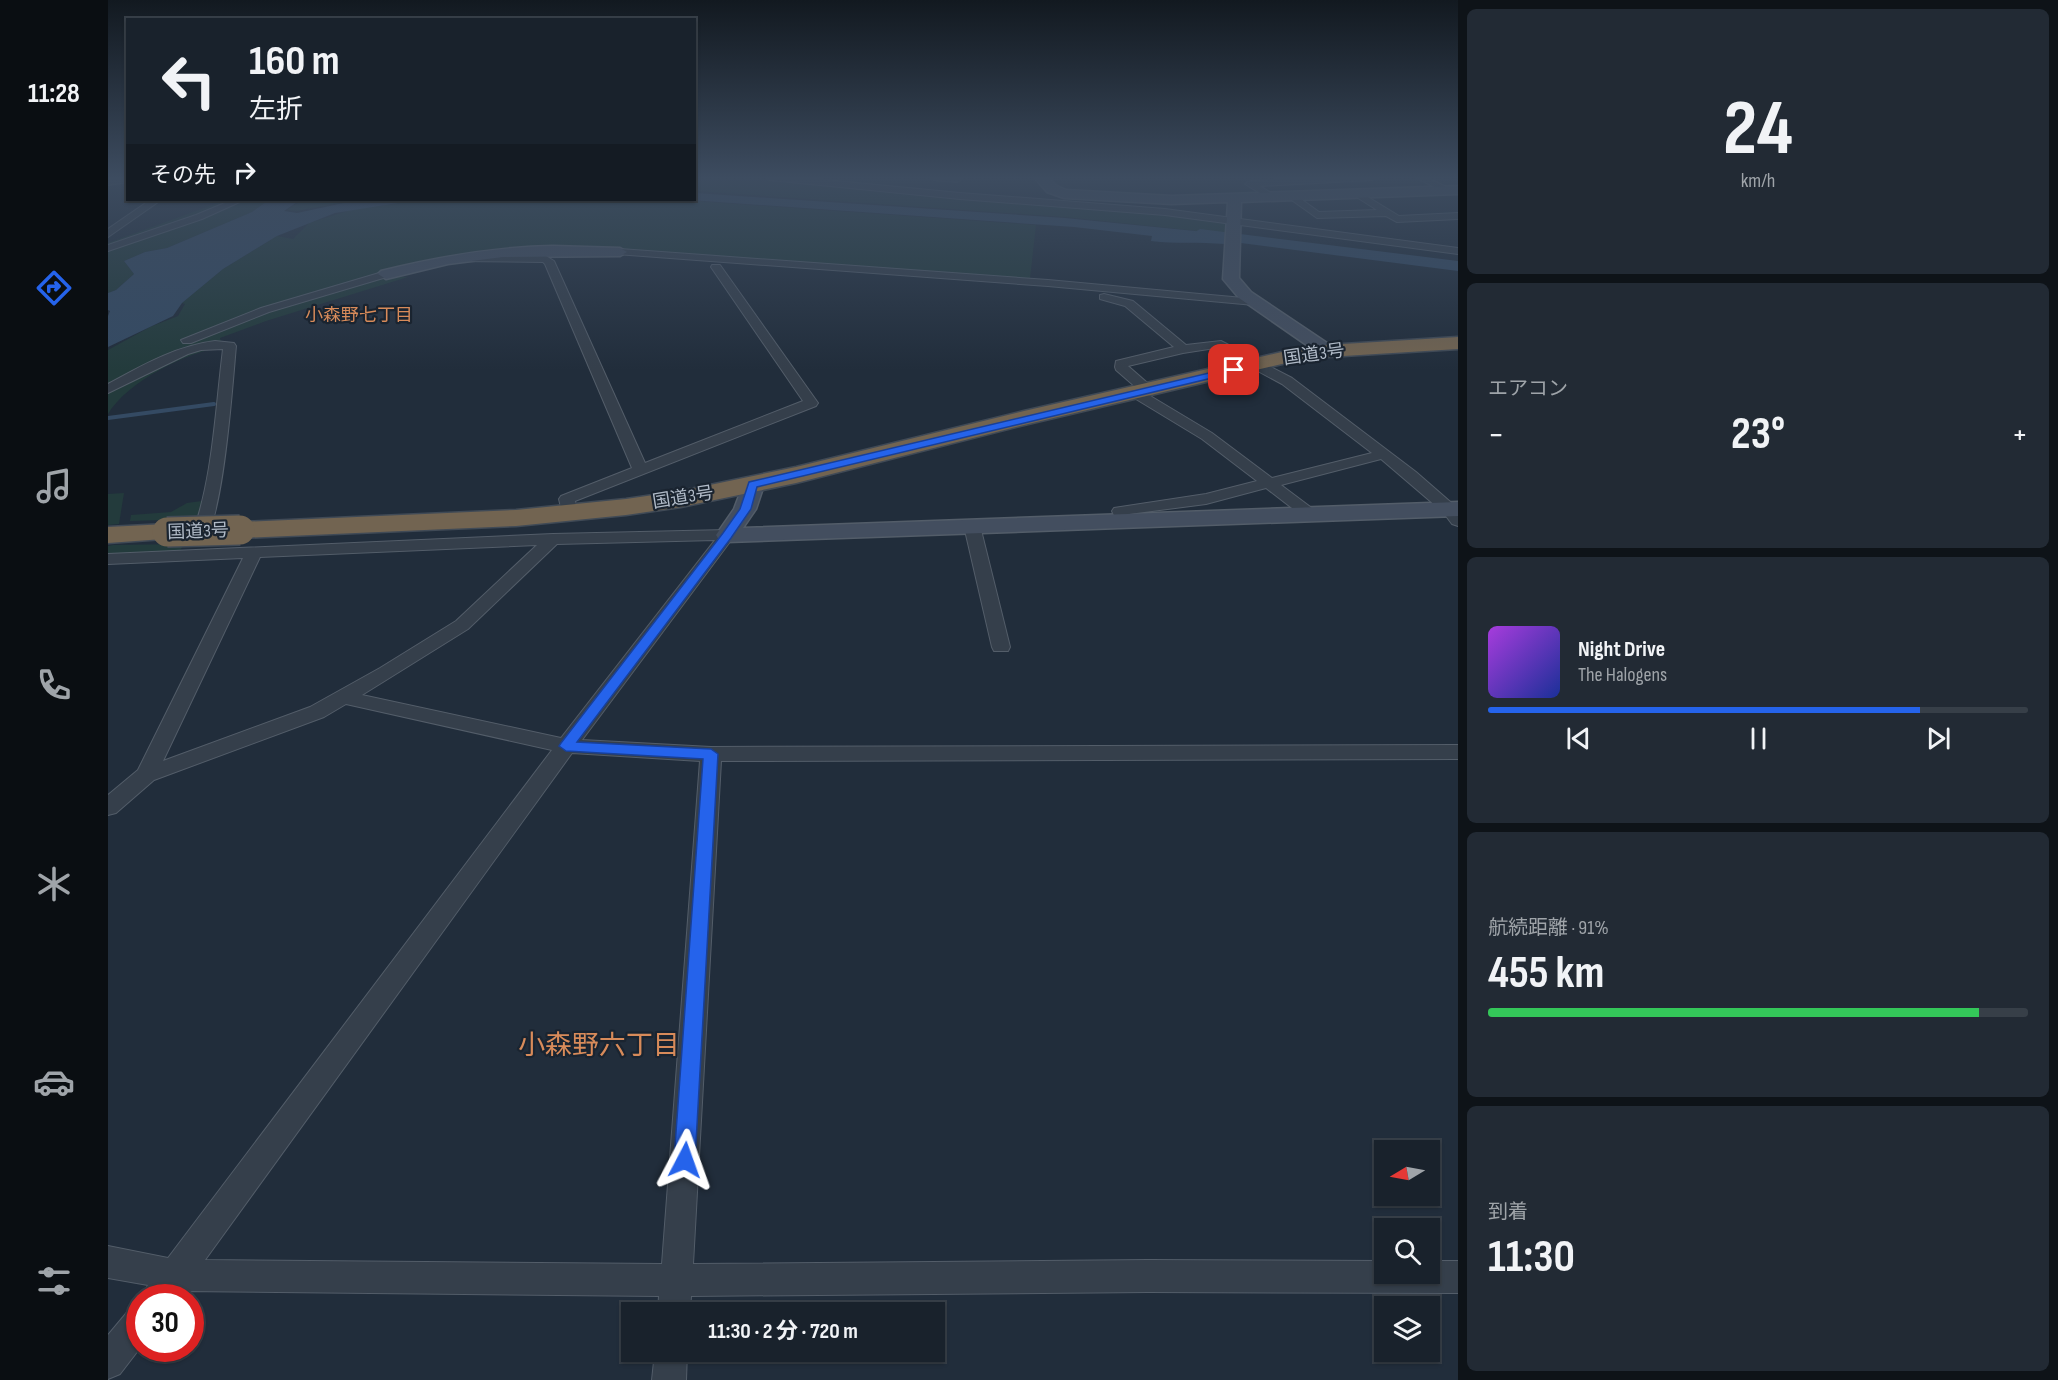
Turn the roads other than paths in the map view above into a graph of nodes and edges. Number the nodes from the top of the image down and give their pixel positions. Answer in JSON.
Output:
{"nodes":[{"id":1,"x":127,"y":241,"type":"edge"},
{"id":2,"x":1232,"y":241,"type":"edge"},
{"id":3,"x":1372,"y":241,"type":"edge"},
{"id":4,"x":108,"y":248,"type":"edge"},
{"id":5,"x":1458,"y":251,"type":"edge"},
{"id":6,"x":620,"y":252,"type":"joint"},
{"id":7,"x":452,"y":259,"type":"junction"},
{"id":8,"x":716,"y":267,"type":"dead end"},
{"id":9,"x":386,"y":274,"type":"joint"},
{"id":10,"x":1092,"y":295,"type":"dead end"},
{"id":11,"x":1254,"y":302,"type":"junction"},
{"id":12,"x":1457,"y":344,"type":"edge"},
{"id":13,"x":1183,"y":349,"type":"junction"},
{"id":14,"x":1327,"y":351,"type":"junction"},
{"id":15,"x":1256,"y":364,"type":"junction"},
{"id":16,"x":108,"y":382,"type":"edge"},
{"id":17,"x":108,"y":390,"type":"edge"},
{"id":18,"x":1142,"y":392,"type":"junction"},
{"id":19,"x":1384,"y":454,"type":"junction"},
{"id":20,"x":641,"y":471,"type":"junction"},
{"id":21,"x":753,"y":484,"type":"junction"},
{"id":22,"x":1271,"y":484,"type":"junction"},
{"id":23,"x":569,"y":513,"type":"junction"},
{"id":24,"x":1455,"y":513,"type":"edge"},
{"id":25,"x":1311,"y":514,"type":"junction"},
{"id":26,"x":1124,"y":521,"type":"junction"},
{"id":27,"x":972,"y":526,"type":"junction"},
{"id":28,"x":108,"y":535,"type":"edge"},
{"id":29,"x":727,"y":535,"type":"junction"},
{"id":30,"x":553,"y":539,"type":"junction"},
{"id":31,"x":254,"y":554,"type":"junction"},
{"id":32,"x":188,"y":556,"type":"junction"},
{"id":33,"x":108,"y":559,"type":"edge"},
{"id":34,"x":1001,"y":647,"type":"dead end"},
{"id":35,"x":343,"y":697,"type":"junction"},
{"id":36,"x":566,"y":746,"type":"junction"},
{"id":37,"x":1458,"y":752,"type":"edge"},
{"id":38,"x":711,"y":754,"type":"junction"},
{"id":39,"x":146,"y":775,"type":"junction"},
{"id":40,"x":108,"y":807,"type":"edge"},
{"id":41,"x":108,"y":1262,"type":"edge"},
{"id":42,"x":1458,"y":1277,"type":"edge"},
{"id":43,"x":677,"y":1280,"type":"junction"},
{"id":44,"x":161,"y":1284,"type":"edge"},
{"id":45,"x":167,"y":1284,"type":"edge"},
{"id":46,"x":204,"y":1286,"type":"edge"},
{"id":47,"x":675,"y":1302,"type":"edge"},
{"id":48,"x":126,"y":1339,"type":"edge"},
{"id":49,"x":108,"y":1362,"type":"edge"},
{"id":50,"x":670,"y":1362,"type":"edge"},
{"id":51,"x":669,"y":1380,"type":"edge"}],
"edges":[{"from":1,"to":4,"type":"street"},
{"from":2,"to":11,"type":"street"},
{"from":3,"to":5,"type":"street"},
{"from":6,"to":7,"type":"street"},
{"from":6,"to":11,"type":"street"},
{"from":7,"to":9,"type":"street"},
{"from":7,"to":20,"type":"street"},
{"from":8,"to":20,"type":"street"},
{"from":9,"to":16,"type":"street"},
{"from":10,"to":13,"type":"street"},
{"from":11,"to":14,"type":"street"},
{"from":12,"to":14,"type":"highway","name":"国道3号"},
{"from":13,"to":15,"type":"street"},
{"from":13,"to":18,"type":"street"},
{"from":14,"to":15,"type":"highway","name":"国道3号"},
{"from":15,"to":18,"type":"highway","name":"国道3号"},
{"from":15,"to":19,"type":"street"},
{"from":17,"to":32,"type":"street"},
{"from":18,"to":21,"type":"highway","name":"国道3号"},
{"from":18,"to":22,"type":"street"},
{"from":19,"to":22,"type":"street"},
{"from":19,"to":24,"type":"street"},
{"from":20,"to":23,"type":"street"},
{"from":21,"to":23,"type":"highway","name":"国道3号"},
{"from":21,"to":29,"type":"street"},
{"from":22,"to":25,"type":"street"},
{"from":22,"to":26,"type":"street"},
{"from":23,"to":28,"type":"highway","name":"国道3号","bridge":true},
{"from":24,"to":25,"type":"street"},
{"from":25,"to":26,"type":"street"},
{"from":26,"to":27,"type":"street"},
{"from":27,"to":29,"type":"street"},
{"from":27,"to":34,"type":"street"},
{"from":29,"to":30,"type":"street"},
{"from":29,"to":36,"type":"street"},
{"from":30,"to":31,"type":"street"},
{"from":30,"to":35,"type":"street"},
{"from":31,"to":32,"type":"street"},
{"from":31,"to":39,"type":"street"},
{"from":32,"to":33,"type":"street"},
{"from":35,"to":36,"type":"street"},
{"from":35,"to":39,"type":"street"},
{"from":36,"to":38,"type":"street"},
{"from":36,"to":45,"type":"street"},
{"from":37,"to":38,"type":"street"},
{"from":38,"to":43,"type":"street"},
{"from":39,"to":40,"type":"street"},
{"from":41,"to":44,"type":"street"},
{"from":42,"to":43,"type":"street"},
{"from":43,"to":46,"type":"street"},
{"from":43,"to":47,"type":"street"},
{"from":48,"to":49,"type":"street"},
{"from":50,"to":51,"type":"street"}]}
